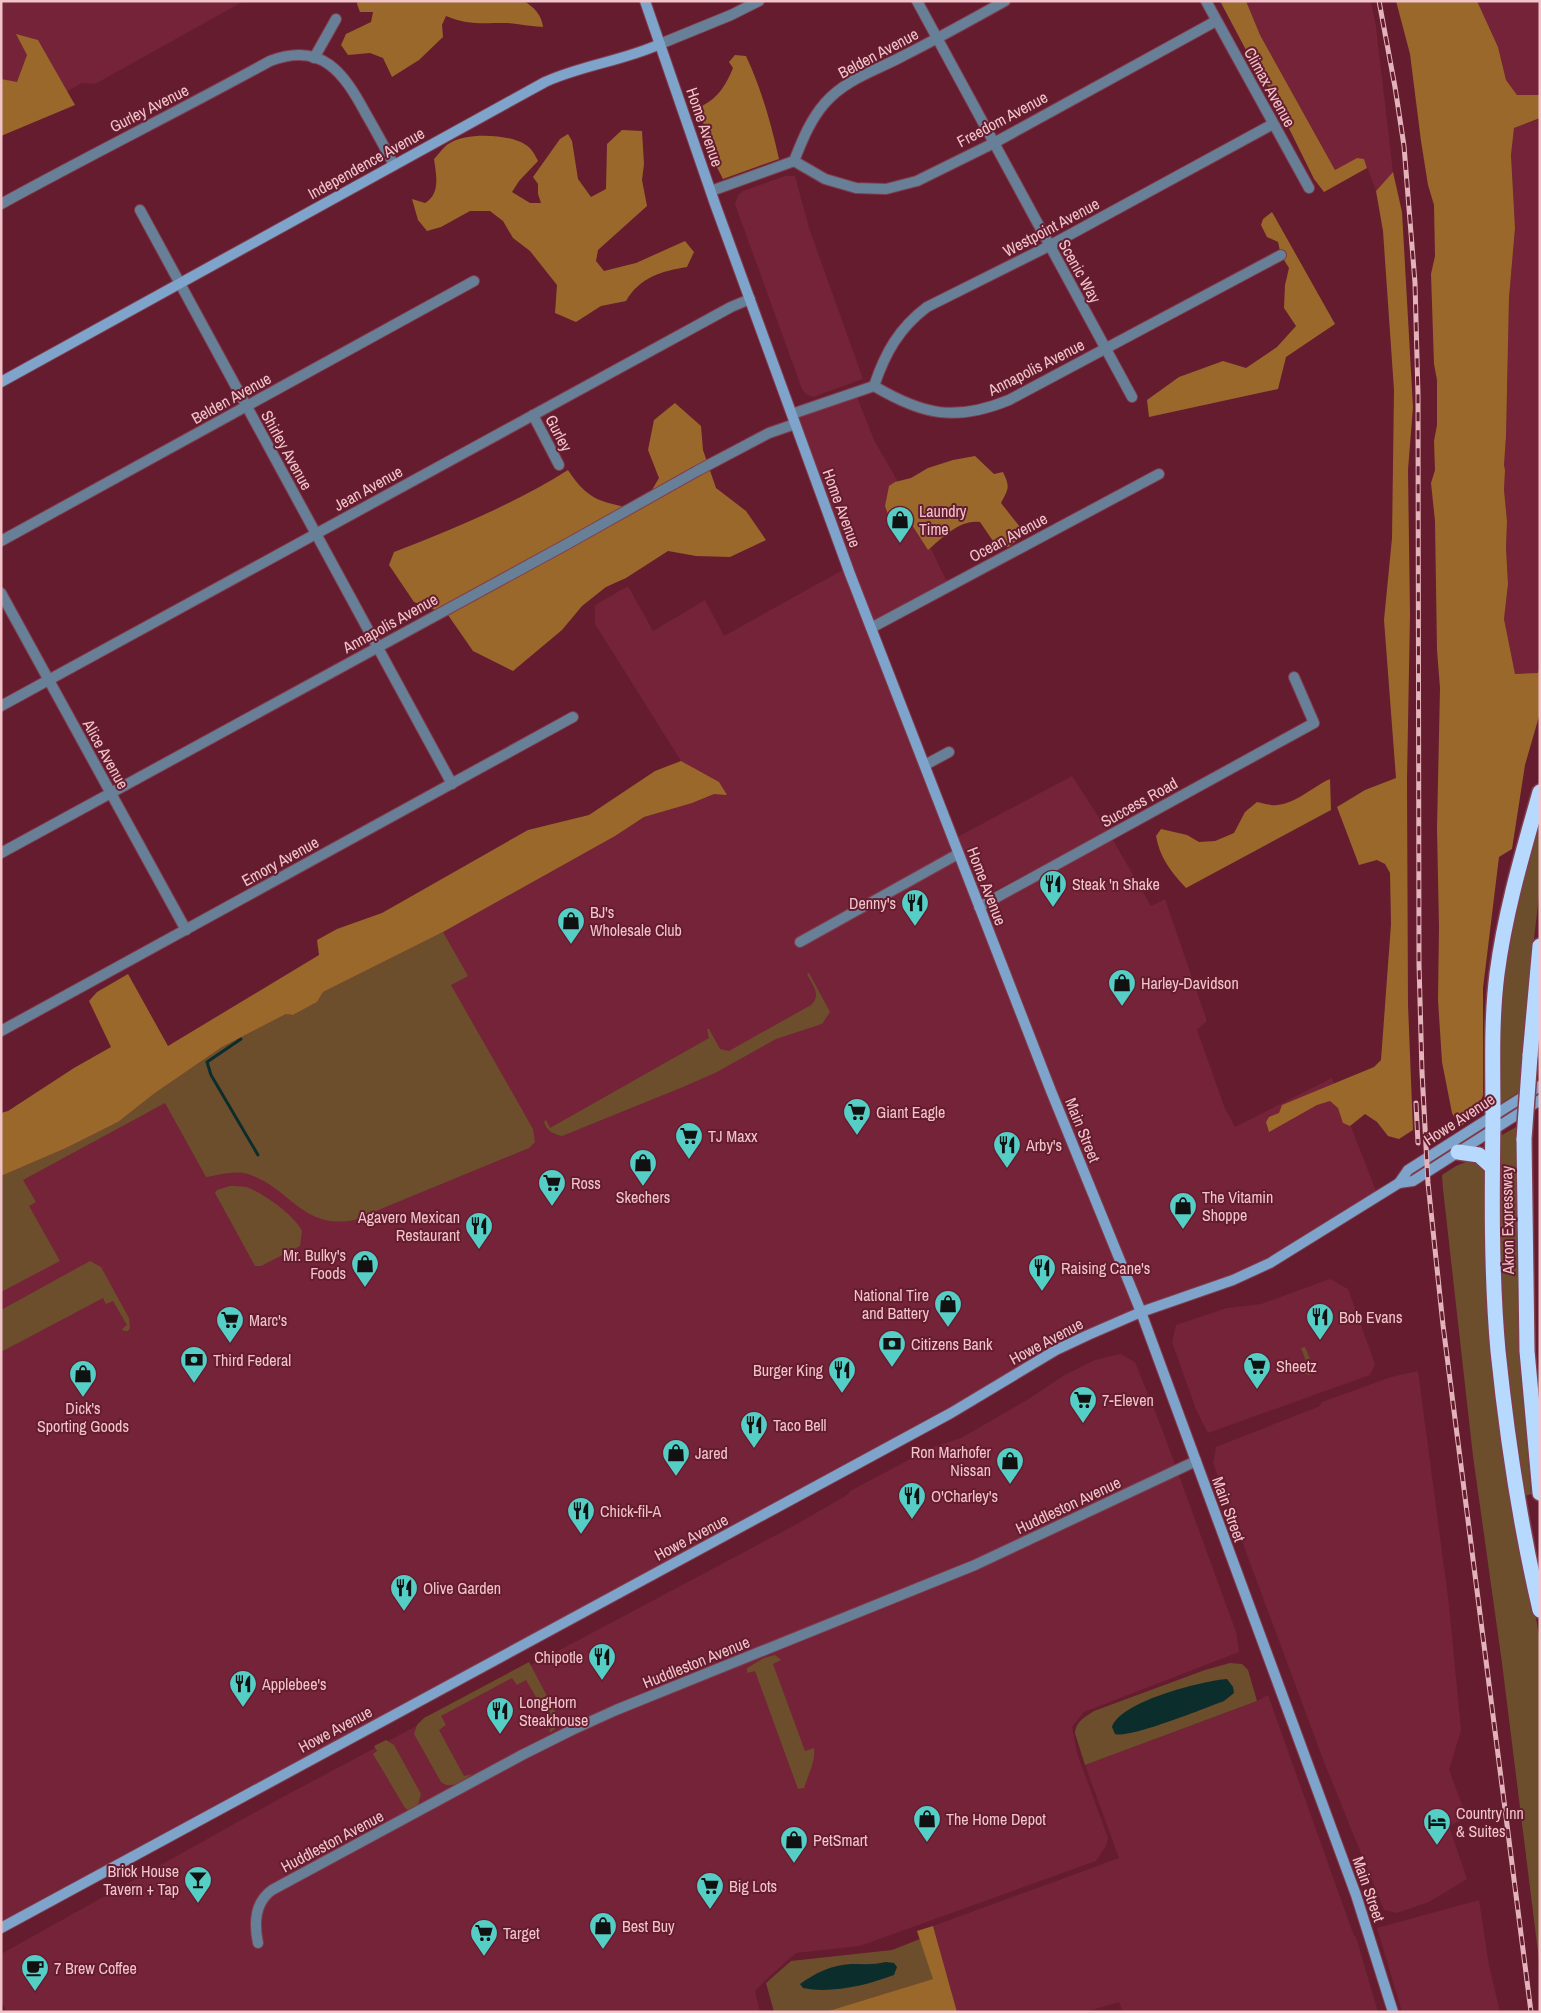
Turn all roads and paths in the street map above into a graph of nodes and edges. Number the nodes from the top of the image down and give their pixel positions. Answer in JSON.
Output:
{"nodes":[{"id":1,"x":645,"y":1,"type":"edge"},
{"id":2,"x":759,"y":1,"type":"edge"},
{"id":3,"x":917,"y":1,"type":"edge"},
{"id":4,"x":1005,"y":1,"type":"edge"},
{"id":5,"x":1206,"y":1,"type":"edge"},
{"id":6,"x":336,"y":19,"type":"dead end"},
{"id":7,"x":1216,"y":21,"type":"junction"},
{"id":8,"x":937,"y":39,"type":"junction"},
{"id":9,"x":660,"y":44,"type":"junction"},
{"id":10,"x":314,"y":58,"type":"junction"},
{"id":11,"x":1273,"y":124,"type":"junction"},
{"id":12,"x":994,"y":143,"type":"junction"},
{"id":13,"x":794,"y":161,"type":"junction"},
{"id":14,"x":394,"y":165,"type":"junction"},
{"id":15,"x":1309,"y":188,"type":"dead end"},
{"id":16,"x":711,"y":191,"type":"junction"},
{"id":17,"x":1,"y":204,"type":"edge"},
{"id":18,"x":140,"y":210,"type":"dead end"},
{"id":19,"x":1049,"y":246,"type":"junction"},
{"id":20,"x":1280,"y":255,"type":"dead end"},
{"id":21,"x":474,"y":281,"type":"dead end"},
{"id":22,"x":180,"y":283,"type":"junction"},
{"id":23,"x":750,"y":299,"type":"junction"},
{"id":24,"x":1105,"y":349,"type":"junction"},
{"id":25,"x":1,"y":382,"type":"edge"},
{"id":26,"x":874,"y":386,"type":"junction"},
{"id":27,"x":1132,"y":397,"type":"dead end"},
{"id":28,"x":246,"y":406,"type":"junction"},
{"id":29,"x":533,"y":415,"type":"junction"},
{"id":30,"x":793,"y":419,"type":"junction"},
{"id":31,"x":559,"y":464,"type":"dead end"},
{"id":32,"x":1159,"y":474,"type":"dead end"},
{"id":33,"x":316,"y":534,"type":"junction"},
{"id":34,"x":1,"y":540,"type":"edge"},
{"id":35,"x":1,"y":593,"type":"edge"},
{"id":36,"x":872,"y":628,"type":"junction"},
{"id":37,"x":378,"y":647,"type":"junction"},
{"id":38,"x":1294,"y":677,"type":"dead end"},
{"id":39,"x":49,"y":679,"type":"junction"},
{"id":40,"x":1,"y":706,"type":"edge"},
{"id":41,"x":573,"y":717,"type":"dead end"},
{"id":42,"x":949,"y":752,"type":"dead end"},
{"id":43,"x":924,"y":765,"type":"junction"},
{"id":44,"x":452,"y":784,"type":"junction"},
{"id":45,"x":1540,"y":792,"type":"edge"},
{"id":46,"x":111,"y":794,"type":"junction"},
{"id":47,"x":1,"y":853,"type":"edge"},
{"id":48,"x":958,"y":854,"type":"junction"},
{"id":49,"x":979,"y":907,"type":"junction"},
{"id":50,"x":186,"y":930,"type":"junction"},
{"id":51,"x":800,"y":942,"type":"dead end"},
{"id":52,"x":1540,"y":946,"type":"edge"},
{"id":53,"x":1023,"y":1021,"type":"joint"},
{"id":54,"x":1,"y":1031,"type":"edge"},
{"id":55,"x":1540,"y":1086,"type":"edge"},
{"id":56,"x":1540,"y":1100,"type":"edge"},
{"id":57,"x":1493,"y":1122,"type":"junction"},
{"id":58,"x":1458,"y":1152,"type":"junction"},
{"id":59,"x":1492,"y":1167,"type":"junction"},
{"id":60,"x":1399,"y":1183,"type":"junction"},
{"id":61,"x":1141,"y":1312,"type":"junction"},
{"id":62,"x":1196,"y":1461,"type":"junction"},
{"id":63,"x":1540,"y":1494,"type":"edge"},
{"id":64,"x":1540,"y":1610,"type":"edge"},
{"id":65,"x":1,"y":1928,"type":"edge"},
{"id":66,"x":258,"y":1943,"type":"dead end"},
{"id":67,"x":1393,"y":2012,"type":"edge"}],
"edges":[{"from":1,"to":9,"type":"street","name":"Home Avenue"},
{"from":2,"to":9,"type":"street","name":"Independence Avenue"},
{"from":3,"to":8,"type":"street","name":"Scenic Way"},
{"from":4,"to":8,"type":"street","name":"Belden Avenue"},
{"from":5,"to":7,"type":"street","name":"Climax Avenue"},
{"from":6,"to":10,"type":"street"},
{"from":7,"to":11,"type":"street","name":"Climax Avenue"},
{"from":7,"to":12,"type":"street","name":"Freedom Avenue"},
{"from":8,"to":12,"type":"street","name":"Scenic Way"},
{"from":8,"to":13,"type":"street","name":"Belden Avenue"},
{"from":9,"to":14,"type":"street","name":"Independence Avenue"},
{"from":9,"to":16,"type":"street","name":"Home Avenue"},
{"from":10,"to":14,"type":"street","name":"Gurley Avenue"},
{"from":10,"to":17,"type":"street","name":"Gurley Avenue"},
{"from":11,"to":15,"type":"street","name":"Climax Avenue"},
{"from":11,"to":19,"type":"street","name":"Westpoint Avenue"},
{"from":12,"to":13,"type":"street","name":"Freedom Avenue"},
{"from":12,"to":19,"type":"street","name":"Scenic Way"},
{"from":13,"to":16,"type":"street"},
{"from":14,"to":22,"type":"street","name":"Independence Avenue"},
{"from":16,"to":23,"type":"street","name":"Home Avenue"},
{"from":18,"to":22,"type":"street","name":"Shirley Avenue"},
{"from":19,"to":24,"type":"street","name":"Scenic Way"},
{"from":19,"to":26,"type":"street","name":"Westpoint Avenue"},
{"from":20,"to":24,"type":"street","name":"Annapolis Avenue"},
{"from":21,"to":28,"type":"street","name":"Belden Avenue"},
{"from":22,"to":25,"type":"street","name":"Independence Avenue"},
{"from":22,"to":28,"type":"street","name":"Shirley Avenue"},
{"from":23,"to":29,"type":"street","name":"Jean Avenue"},
{"from":23,"to":30,"type":"street","name":"Home Avenue"},
{"from":24,"to":26,"type":"street","name":"Annapolis Avenue"},
{"from":24,"to":27,"type":"street","name":"Scenic Way"},
{"from":26,"to":30,"type":"street","name":"Annapolis Avenue"},
{"from":28,"to":33,"type":"street","name":"Shirley Avenue"},
{"from":28,"to":34,"type":"street","name":"Belden Avenue"},
{"from":29,"to":31,"type":"street","name":"Gurley"},
{"from":29,"to":33,"type":"street","name":"Jean Avenue"},
{"from":30,"to":36,"type":"street","name":"Home Avenue"},
{"from":30,"to":37,"type":"street","name":"Annapolis Avenue"},
{"from":32,"to":36,"type":"street","name":"Ocean Avenue"},
{"from":33,"to":37,"type":"street","name":"Shirley Avenue"},
{"from":33,"to":39,"type":"street","name":"Jean Avenue"},
{"from":35,"to":39,"type":"street","name":"Alice Avenue"},
{"from":36,"to":43,"type":"street","name":"Home Avenue"},
{"from":37,"to":44,"type":"street","name":"Shirley Avenue"},
{"from":37,"to":46,"type":"street","name":"Annapolis Avenue"},
{"from":38,"to":49,"type":"street","name":"Success Road"},
{"from":39,"to":40,"type":"street","name":"Jean Avenue"},
{"from":39,"to":46,"type":"street","name":"Alice Avenue"},
{"from":41,"to":44,"type":"street","name":"Emory Avenue"},
{"from":42,"to":43,"type":"street"},
{"from":43,"to":48,"type":"street","name":"Home Avenue"},
{"from":44,"to":50,"type":"street","name":"Emory Avenue"},
{"from":45,"to":57,"type":"highway"},
{"from":46,"to":47,"type":"street","name":"Annapolis Avenue"},
{"from":46,"to":50,"type":"street","name":"Alice Avenue"},
{"from":48,"to":49,"type":"street","name":"Home Avenue"},
{"from":48,"to":51,"type":"street"},
{"from":49,"to":53,"type":"street","name":"Home Avenue"},
{"from":50,"to":54,"type":"street","name":"Emory Avenue"},
{"from":52,"to":63,"type":"highway","name":"Akron Expressway","bridge":true},
{"from":53,"to":61,"type":"street","name":"Main Street"},
{"from":55,"to":57,"type":"street","name":"Howe Avenue"},
{"from":56,"to":57,"type":"street","name":"Howe Avenue"},
{"from":57,"to":58,"type":"street","name":"Howe Avenue"},
{"from":57,"to":59,"type":"highway"},
{"from":57,"to":60,"type":"street","name":"Howe Avenue"},
{"from":58,"to":59,"type":"highway"},
{"from":58,"to":60,"type":"street","name":"Howe Avenue"},
{"from":59,"to":64,"type":"highway"},
{"from":60,"to":61,"type":"street","name":"Howe Avenue"},
{"from":61,"to":62,"type":"street","name":"Main Street"},
{"from":61,"to":65,"type":"street","name":"Howe Avenue"},
{"from":62,"to":66,"type":"street","name":"Huddleston Avenue"},
{"from":62,"to":67,"type":"street","name":"Main Street"}]}
